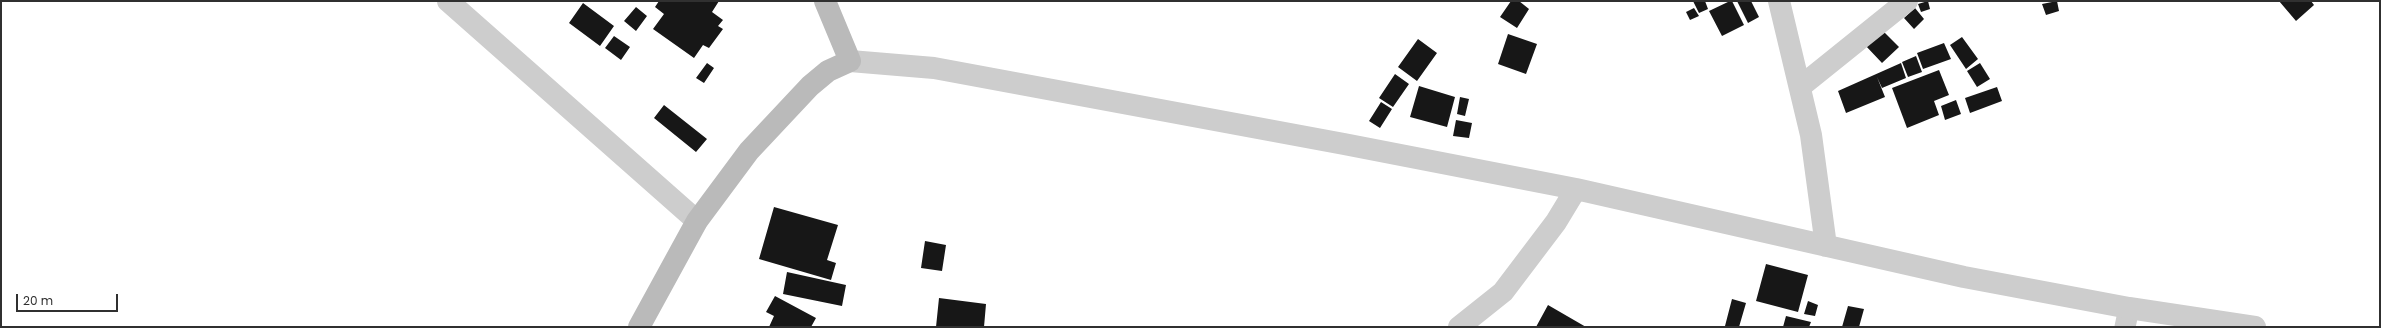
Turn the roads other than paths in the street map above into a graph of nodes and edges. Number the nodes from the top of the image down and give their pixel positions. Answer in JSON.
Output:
{"nodes":[{"id":1,"x":448,"y":1,"type":"edge"},
{"id":2,"x":825,"y":1,"type":"edge"},
{"id":3,"x":1779,"y":1,"type":"edge"},
{"id":4,"x":1907,"y":1,"type":"edge"},
{"id":5,"x":850,"y":61,"type":"junction"},
{"id":6,"x":1800,"y":86,"type":"junction"},
{"id":7,"x":1576,"y":189,"type":"junction"},
{"id":8,"x":697,"y":221,"type":"junction"},
{"id":9,"x":1826,"y":246,"type":"junction"},
{"id":10,"x":2127,"y":318,"type":"edge"},
{"id":11,"x":639,"y":327,"type":"edge"},
{"id":12,"x":1459,"y":327,"type":"edge"},
{"id":13,"x":2255,"y":327,"type":"edge"}],
"edges":[{"from":1,"to":8,"type":"street"},
{"from":2,"to":5,"type":"street"},
{"from":3,"to":6,"type":"street"},
{"from":4,"to":6,"type":"street"},
{"from":5,"to":7,"type":"street"},
{"from":5,"to":8,"type":"street"},
{"from":6,"to":9,"type":"street"},
{"from":7,"to":9,"type":"street"},
{"from":7,"to":12,"type":"street"},
{"from":8,"to":11,"type":"street"},
{"from":9,"to":10,"type":"street"},
{"from":10,"to":13,"type":"street"}]}
